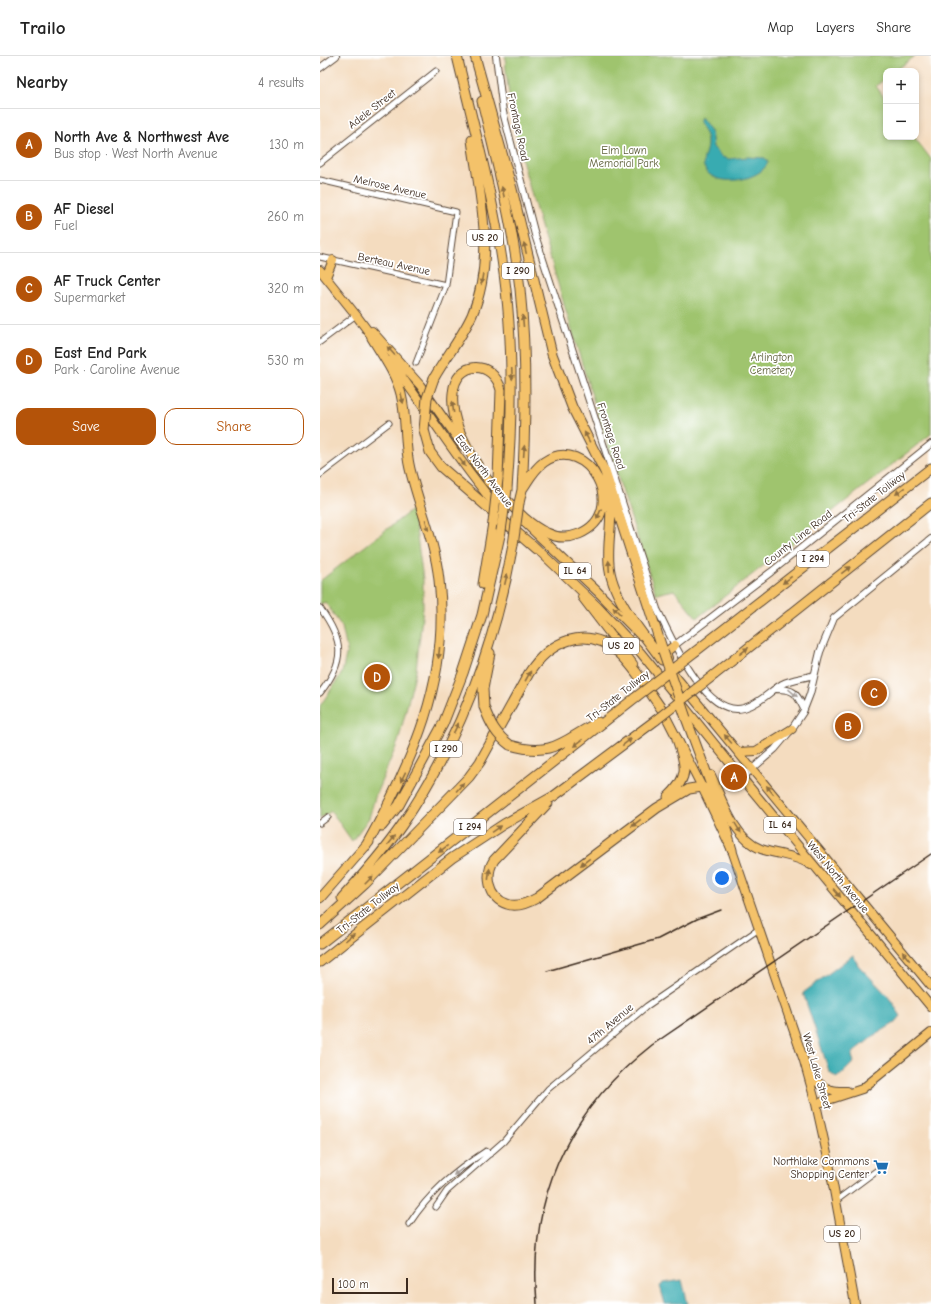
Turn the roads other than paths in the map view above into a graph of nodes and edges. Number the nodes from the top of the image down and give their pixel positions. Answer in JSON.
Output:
{"nodes":[{"id":1,"x":336,"y":56,"type":"edge"},
{"id":2,"x":457,"y":56,"type":"edge"},
{"id":3,"x":472,"y":56,"type":"edge"},
{"id":4,"x":475,"y":56,"type":"edge"},
{"id":5,"x":496,"y":56,"type":"edge"},
{"id":6,"x":320,"y":68,"type":"edge"},
{"id":7,"x":436,"y":72,"type":"dead end"},
{"id":8,"x":465,"y":88,"type":"junction"},
{"id":9,"x":320,"y":163,"type":"edge"},
{"id":10,"x":320,"y":180,"type":"edge"},
{"id":11,"x":320,"y":257,"type":"edge"},
{"id":12,"x":333,"y":260,"type":"junction"},
{"id":13,"x":320,"y":270,"type":"edge"},
{"id":14,"x":326,"y":277,"type":"junction"},
{"id":15,"x":446,"y":285,"type":"junction"},
{"id":16,"x":356,"y":314,"type":"junction"},
{"id":17,"x":372,"y":338,"type":"junction"},
{"id":18,"x":320,"y":342,"type":"edge"},
{"id":19,"x":416,"y":363,"type":"dead end"},
{"id":20,"x":389,"y":423,"type":"dead end"},
{"id":21,"x":931,"y":444,"type":"edge"},
{"id":22,"x":479,"y":468,"type":"junction"},
{"id":23,"x":931,"y":468,"type":"edge"},
{"id":24,"x":605,"y":472,"type":"junction"},
{"id":25,"x":320,"y":475,"type":"edge"},
{"id":26,"x":493,"y":480,"type":"junction"},
{"id":27,"x":522,"y":490,"type":"junction"},
{"id":28,"x":931,"y":503,"type":"edge"},
{"id":29,"x":931,"y":539,"type":"edge"},
{"id":30,"x":536,"y":549,"type":"junction"},
{"id":31,"x":549,"y":561,"type":"junction"},
{"id":32,"x":502,"y":594,"type":"junction"},
{"id":33,"x":321,"y":610,"type":"edge"},
{"id":34,"x":675,"y":645,"type":"junction"},
{"id":35,"x":664,"y":657,"type":"junction"},
{"id":36,"x":653,"y":666,"type":"joint"},
{"id":37,"x":463,"y":673,"type":"junction"},
{"id":38,"x":814,"y":675,"type":"junction"},
{"id":39,"x":776,"y":689,"type":"junction"},
{"id":40,"x":320,"y":693,"type":"edge"},
{"id":41,"x":804,"y":709,"type":"junction"},
{"id":42,"x":620,"y":710,"type":"junction"},
{"id":43,"x":663,"y":711,"type":"junction"},
{"id":44,"x":687,"y":717,"type":"junction"},
{"id":45,"x":792,"y":729,"type":"junction"},
{"id":46,"x":677,"y":739,"type":"junction"},
{"id":47,"x":738,"y":752,"type":"junction"},
{"id":48,"x":753,"y":769,"type":"junction"},
{"id":49,"x":742,"y":778,"type":"junction"},
{"id":50,"x":702,"y":787,"type":"junction"},
{"id":51,"x":554,"y":796,"type":"junction"},
{"id":52,"x":717,"y":801,"type":"junction"},
{"id":53,"x":657,"y":808,"type":"junction"},
{"id":54,"x":328,"y":817,"type":"dead end"},
{"id":55,"x":320,"y":823,"type":"edge"},
{"id":56,"x":366,"y":846,"type":"junction"},
{"id":57,"x":732,"y":850,"type":"junction"},
{"id":58,"x":816,"y":868,"type":"junction"},
{"id":59,"x":320,"y":898,"type":"edge"},
{"id":60,"x":320,"y":924,"type":"edge"},
{"id":61,"x":759,"y":929,"type":"junction"},
{"id":62,"x":320,"y":944,"type":"edge"},
{"id":63,"x":320,"y":962,"type":"edge"},
{"id":64,"x":931,"y":986,"type":"edge"},
{"id":65,"x":931,"y":1007,"type":"edge"},
{"id":66,"x":931,"y":1033,"type":"edge"},
{"id":67,"x":808,"y":1074,"type":"junction"},
{"id":68,"x":862,"y":1089,"type":"junction"},
{"id":69,"x":816,"y":1104,"type":"junction"},
{"id":70,"x":523,"y":1108,"type":"dead end"},
{"id":71,"x":530,"y":1108,"type":"junction"},
{"id":72,"x":490,"y":1154,"type":"junction"},
{"id":73,"x":876,"y":1171,"type":"dead end"},
{"id":74,"x":837,"y":1200,"type":"junction"},
{"id":75,"x":436,"y":1207,"type":"dead end"},
{"id":76,"x":409,"y":1224,"type":"dead end"},
{"id":77,"x":855,"y":1304,"type":"edge"}],
"edges":[{"from":1,"to":6,"type":"street"},
{"from":2,"to":8,"type":"highway","number":"I 290"},
{"from":27,"to":3,"type":"highway","number":"I 290","one_way":true},
{"from":24,"to":4,"type":"highway","number":"US 20","one_way":true},
{"from":5,"to":34,"type":"street","name":"Frontage Road"},
{"from":7,"to":9,"type":"street","name":"Adele Street"},
{"from":8,"to":30,"type":"highway","number":"US 20","one_way":true,"bridge":true},
{"from":8,"to":37,"type":"highway","number":"I 290","one_way":true,"bridge":true},
{"from":10,"to":15,"type":"street","name":"Melrose Avenue"},
{"from":11,"to":12,"type":"street","name":"Berteau Avenue"},
{"from":12,"to":14,"type":"main road"},
{"from":12,"to":15,"type":"street","name":"Berteau Avenue"},
{"from":13,"to":14,"type":"main road","name":"East North Avenue","number":"IL 64"},
{"from":14,"to":16,"type":"main road","name":"East North Avenue","number":"IL 64"},
{"from":15,"to":19,"type":"street"},
{"from":16,"to":17,"type":"main road","name":"East North Avenue","number":"IL 64"},
{"from":16,"to":18,"type":"street"},
{"from":22,"to":16,"type":"main road","name":"East North Avenue","number":"IL 64","one_way":true},
{"from":17,"to":30,"type":"main road","name":"East North Avenue","number":"IL 64","one_way":true},
{"from":17,"to":56,"type":"highway","one_way":true},
{"from":20,"to":25,"type":"street"},
{"from":21,"to":34,"type":"street","name":"County Line Road"},
{"from":22,"to":26,"type":"main road","name":"East North Avenue","number":"IL 64"},
{"from":22,"to":26,"type":"highway","one_way":true},
{"from":23,"to":42,"type":"highway","name":"Tri-State Tollway","number":"I 294","one_way":true,"bridge":true},
{"from":24,"to":35,"type":"highway","number":"US 20"},
{"from":35,"to":24,"type":"highway","one_way":true},
{"from":27,"to":26,"type":"highway","one_way":true},
{"from":35,"to":26,"type":"main road","name":"East North Avenue","number":"IL 64","one_way":true},
{"from":26,"to":37,"type":"highway","bridge":true},
{"from":32,"to":27,"type":"highway","number":"I 290","one_way":true,"bridge":true},
{"from":51,"to":28,"type":"highway","name":"Tri-State Tollway","number":"I 294","one_way":true,"bridge":true},
{"from":29,"to":38,"type":"street"},
{"from":30,"to":31,"type":"main road","name":"East North Avenue","number":"US 20"},
{"from":31,"to":36,"type":"main road","name":"East North Avenue","number":"IL 64"},
{"from":31,"to":43,"type":"main road","number":"US 20"},
{"from":32,"to":42,"type":"highway","bridge":true},
{"from":60,"to":32,"type":"highway","number":"I 290","one_way":true},
{"from":33,"to":40,"type":"street"},
{"from":34,"to":35,"type":"main road"},
{"from":34,"to":39,"type":"street","name":"Frontage Road"},
{"from":35,"to":44,"type":"highway","number":"US 20","bridge":true},
{"from":47,"to":35,"type":"main road","name":"West North Avenue","number":"IL 64","one_way":true},
{"from":36,"to":49,"type":"main road","name":"West North Avenue","number":"IL 64"},
{"from":37,"to":56,"type":"highway","number":"I 290"},
{"from":38,"to":39,"type":"street","name":"Frontage Road"},
{"from":38,"to":41,"type":"street"},
{"from":39,"to":41,"type":"street","one_way":true},
{"from":41,"to":45,"type":"street"},
{"from":42,"to":62,"type":"highway","name":"Tri-State Tollway","number":"I 294","one_way":true},
{"from":43,"to":46,"type":"main road","number":"US 20"},
{"from":60,"to":43,"type":"highway","one_way":true},
{"from":44,"to":52,"type":"highway","number":"US 20"},
{"from":44,"to":58,"type":"main road","one_way":true},
{"from":45,"to":47,"type":"main road"},
{"from":45,"to":48,"type":"street"},
{"from":46,"to":50,"type":"main road","number":"US 20"},
{"from":46,"to":53,"type":"highway"},
{"from":47,"to":48,"type":"main road","name":"West North Avenue","number":"IL 64"},
{"from":48,"to":49,"type":"street"},
{"from":64,"to":48,"type":"main road","name":"West North Avenue","number":"IL 64","one_way":true},
{"from":49,"to":58,"type":"main road","name":"West North Avenue","number":"IL 64"},
{"from":50,"to":52,"type":"highway"},
{"from":50,"to":53,"type":"highway"},
{"from":50,"to":57,"type":"main road","number":"US 20"},
{"from":53,"to":51,"type":"highway","one_way":true},
{"from":63,"to":51,"type":"highway","name":"Tri-State Tollway","number":"I 294","one_way":true},
{"from":52,"to":57,"type":"highway","number":"US 20"},
{"from":54,"to":55,"type":"street"},
{"from":56,"to":59,"type":"highway","number":"I 290"},
{"from":57,"to":61,"type":"main road","name":"West Lake Street","number":"US 20"},
{"from":58,"to":65,"type":"main road","name":"West North Avenue","number":"IL 64","one_way":true},
{"from":61,"to":67,"type":"main road","name":"West Lake Street","number":"US 20"},
{"from":61,"to":71,"type":"street","name":"47th Avenue"},
{"from":66,"to":68,"type":"main road"},
{"from":67,"to":68,"type":"main road"},
{"from":67,"to":69,"type":"main road","name":"West Lake Street","number":"US 20"},
{"from":68,"to":69,"type":"main road"},
{"from":69,"to":74,"type":"main road","name":"West Lake Street","number":"US 20"},
{"from":70,"to":71,"type":"street"},
{"from":71,"to":72,"type":"street","name":"47th Avenue"},
{"from":72,"to":75,"type":"street","name":"47th Avenue"},
{"from":72,"to":76,"type":"street","name":"47th Avenue","one_way":true},
{"from":73,"to":74,"type":"street"},
{"from":74,"to":77,"type":"main road","name":"West Lake Street","number":"US 20"}]}
